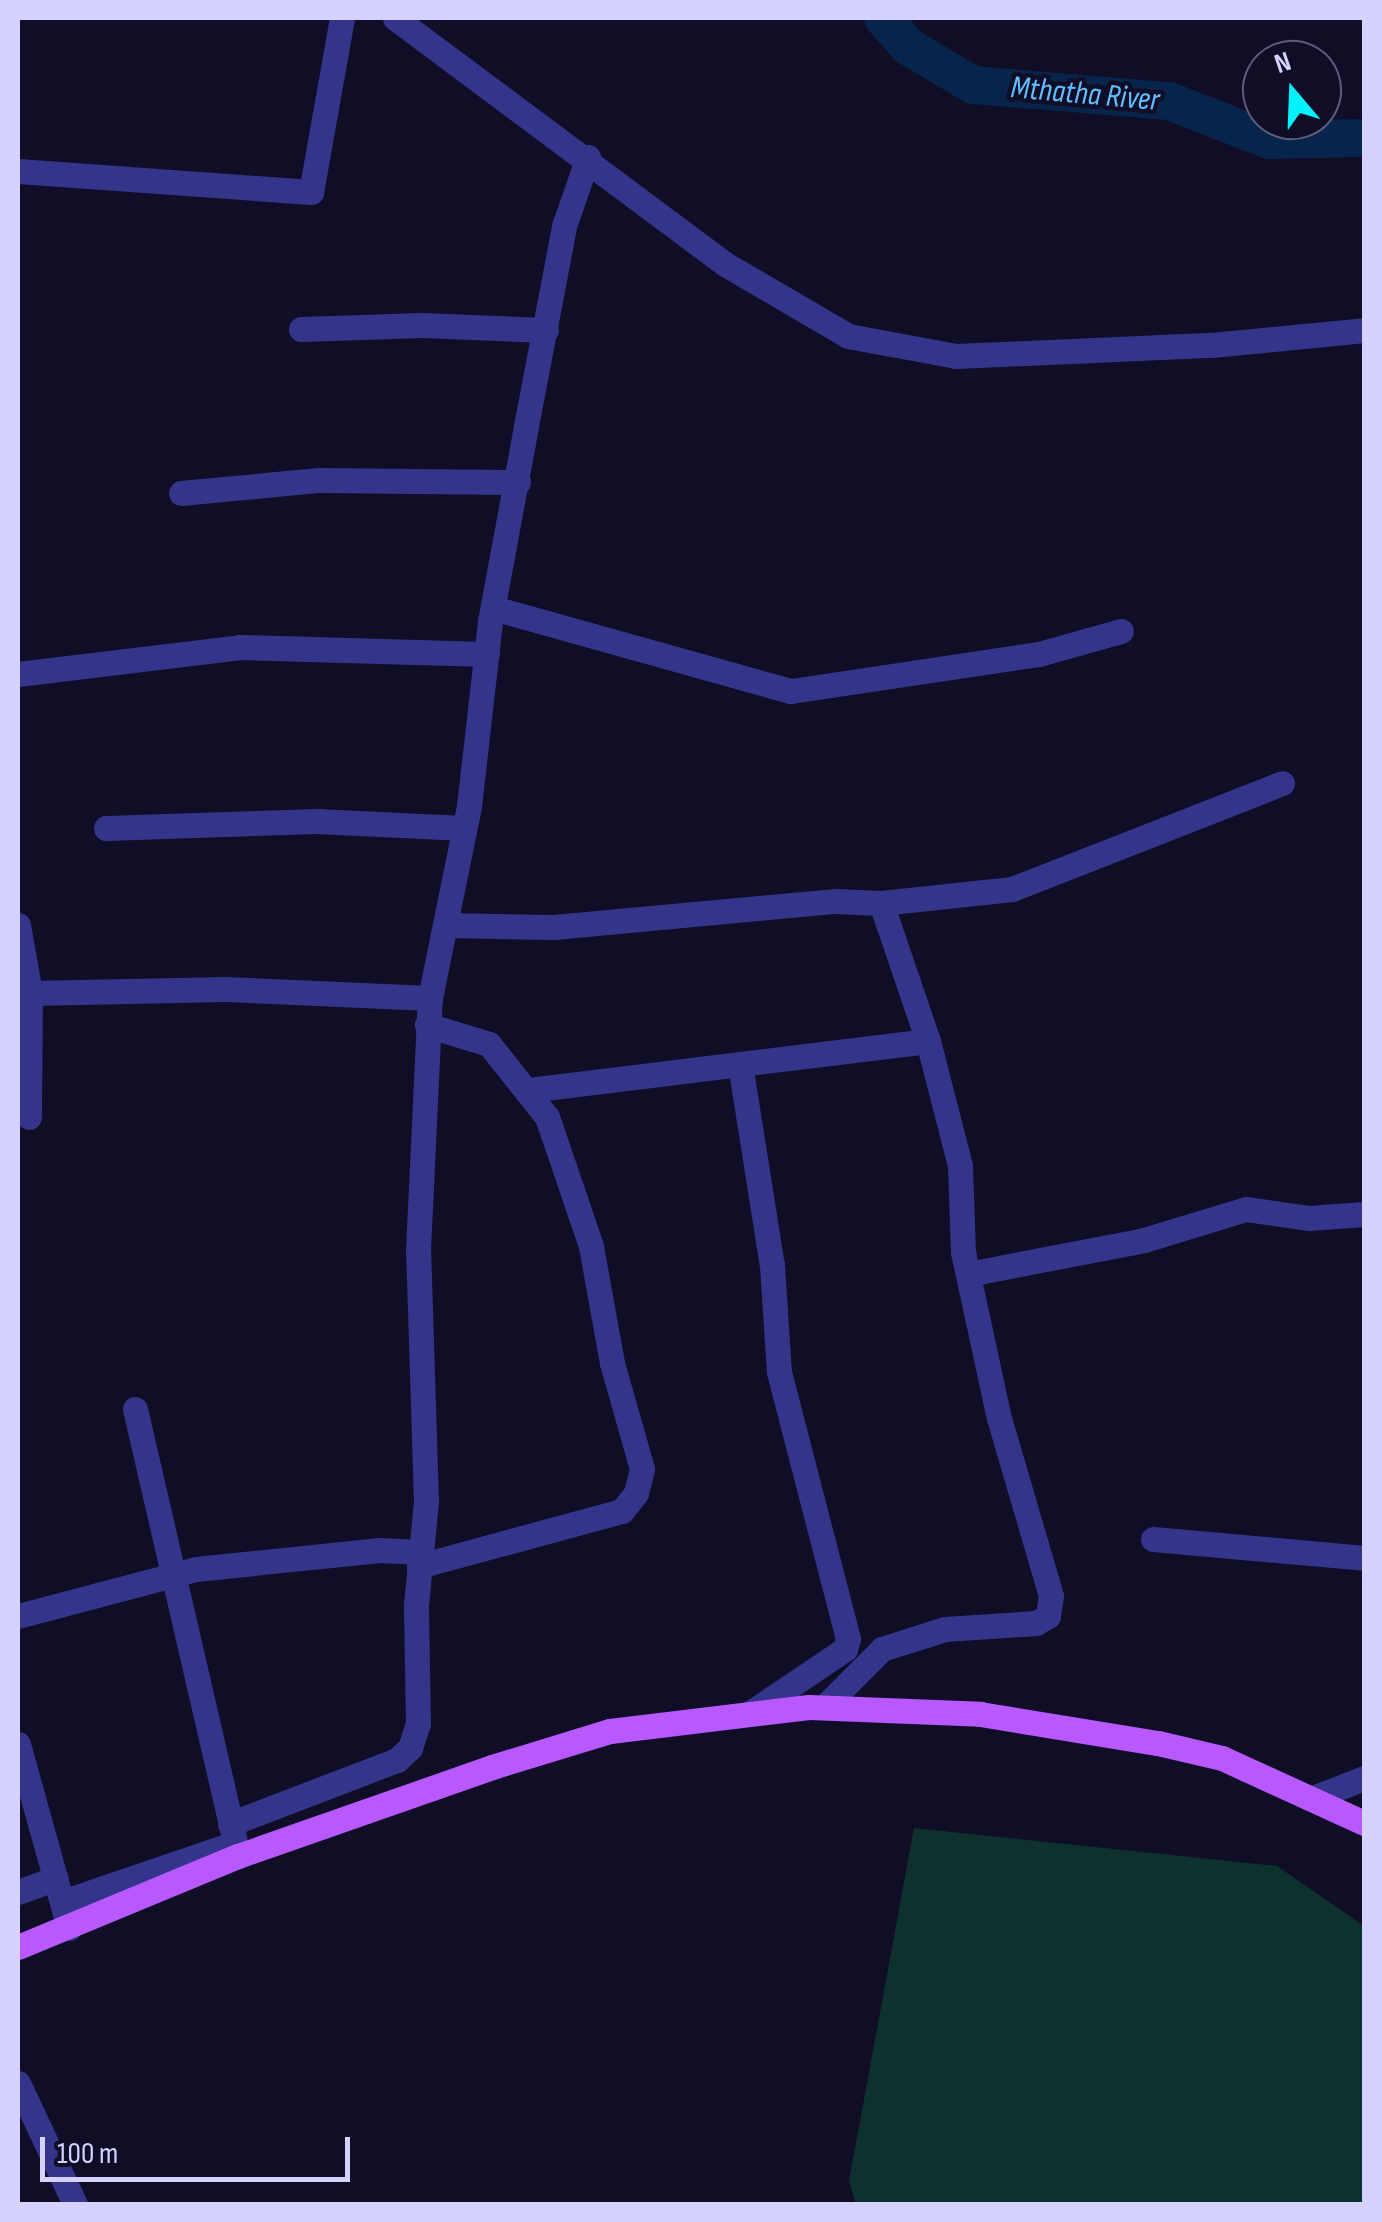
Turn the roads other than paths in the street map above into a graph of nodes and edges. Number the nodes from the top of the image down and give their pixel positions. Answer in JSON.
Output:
{"nodes":[{"id":1,"x":342,"y":18,"type":"edge"},
{"id":2,"x":395,"y":18,"type":"edge"},
{"id":3,"x":588,"y":157,"type":"junction"},
{"id":4,"x":18,"y":171,"type":"edge"},
{"id":5,"x":300,"y":330,"type":"dead end"},
{"id":6,"x":546,"y":330,"type":"junction"},
{"id":7,"x":1364,"y":330,"type":"edge"},
{"id":8,"x":518,"y":482,"type":"junction"},
{"id":9,"x":181,"y":494,"type":"dead end"},
{"id":10,"x":493,"y":608,"type":"junction"},
{"id":11,"x":1121,"y":631,"type":"dead end"},
{"id":12,"x":487,"y":654,"type":"junction"},
{"id":13,"x":18,"y":674,"type":"edge"},
{"id":14,"x":1282,"y":783,"type":"dead end"},
{"id":15,"x":106,"y":828,"type":"dead end"},
{"id":16,"x":464,"y":828,"type":"junction"},
{"id":17,"x":881,"y":903,"type":"junction"},
{"id":18,"x":18,"y":925,"type":"edge"},
{"id":19,"x":447,"y":925,"type":"junction"},
{"id":20,"x":30,"y":993,"type":"junction"},
{"id":21,"x":430,"y":998,"type":"junction"},
{"id":22,"x":427,"y":1025,"type":"junction"},
{"id":23,"x":928,"y":1041,"type":"junction"},
{"id":24,"x":740,"y":1064,"type":"junction"},
{"id":25,"x":529,"y":1090,"type":"junction"},
{"id":26,"x":28,"y":1117,"type":"dead end"},
{"id":27,"x":1364,"y":1214,"type":"edge"},
{"id":28,"x":968,"y":1274,"type":"junction"},
{"id":29,"x":134,"y":1409,"type":"dead end"},
{"id":30,"x":1154,"y":1539,"type":"dead end"},
{"id":31,"x":1364,"y":1558,"type":"edge"},
{"id":32,"x":420,"y":1559,"type":"junction"},
{"id":33,"x":173,"y":1573,"type":"junction"},
{"id":34,"x":18,"y":1616,"type":"edge"},
{"id":35,"x":824,"y":1707,"type":"junction"},
{"id":36,"x":750,"y":1713,"type":"junction"},
{"id":37,"x":18,"y":1744,"type":"edge"},
{"id":38,"x":1364,"y":1778,"type":"edge"},
{"id":39,"x":1313,"y":1798,"type":"junction"},
{"id":40,"x":1364,"y":1823,"type":"edge"},
{"id":41,"x":234,"y":1841,"type":"junction"},
{"id":42,"x":59,"y":1890,"type":"junction"},
{"id":43,"x":18,"y":1892,"type":"edge"},
{"id":44,"x":69,"y":1928,"type":"junction"},
{"id":45,"x":18,"y":1948,"type":"edge"},
{"id":46,"x":18,"y":2083,"type":"edge"},
{"id":47,"x":74,"y":2204,"type":"edge"}],
"edges":[{"from":1,"to":4,"type":"street"},
{"from":2,"to":3,"type":"street"},
{"from":3,"to":6,"type":"street"},
{"from":3,"to":7,"type":"street"},
{"from":5,"to":6,"type":"street"},
{"from":6,"to":8,"type":"street"},
{"from":8,"to":9,"type":"street"},
{"from":8,"to":10,"type":"street"},
{"from":10,"to":11,"type":"street"},
{"from":10,"to":12,"type":"street"},
{"from":12,"to":13,"type":"street"},
{"from":12,"to":16,"type":"street"},
{"from":14,"to":17,"type":"street"},
{"from":15,"to":16,"type":"street"},
{"from":16,"to":19,"type":"street"},
{"from":17,"to":19,"type":"street"},
{"from":17,"to":23,"type":"street"},
{"from":18,"to":20,"type":"street"},
{"from":19,"to":21,"type":"street"},
{"from":20,"to":21,"type":"street"},
{"from":20,"to":26,"type":"street"},
{"from":21,"to":22,"type":"street"},
{"from":22,"to":25,"type":"street"},
{"from":22,"to":32,"type":"street"},
{"from":23,"to":24,"type":"street"},
{"from":23,"to":28,"type":"street"},
{"from":24,"to":25,"type":"street"},
{"from":24,"to":36,"type":"street"},
{"from":25,"to":32,"type":"street"},
{"from":27,"to":28,"type":"street"},
{"from":28,"to":35,"type":"street"},
{"from":29,"to":33,"type":"street"},
{"from":30,"to":31,"type":"street"},
{"from":32,"to":33,"type":"street"},
{"from":32,"to":41,"type":"street"},
{"from":33,"to":34,"type":"street"},
{"from":33,"to":41,"type":"street"},
{"from":35,"to":36,"type":"main road"},
{"from":35,"to":39,"type":"main road"},
{"from":36,"to":41,"type":"main road"},
{"from":37,"to":42,"type":"street"},
{"from":38,"to":39,"type":"street"},
{"from":39,"to":40,"type":"main road"},
{"from":41,"to":42,"type":"street"},
{"from":41,"to":44,"type":"main road"},
{"from":42,"to":43,"type":"street"},
{"from":42,"to":44,"type":"street"},
{"from":44,"to":45,"type":"main road"},
{"from":46,"to":47,"type":"street"}]}
